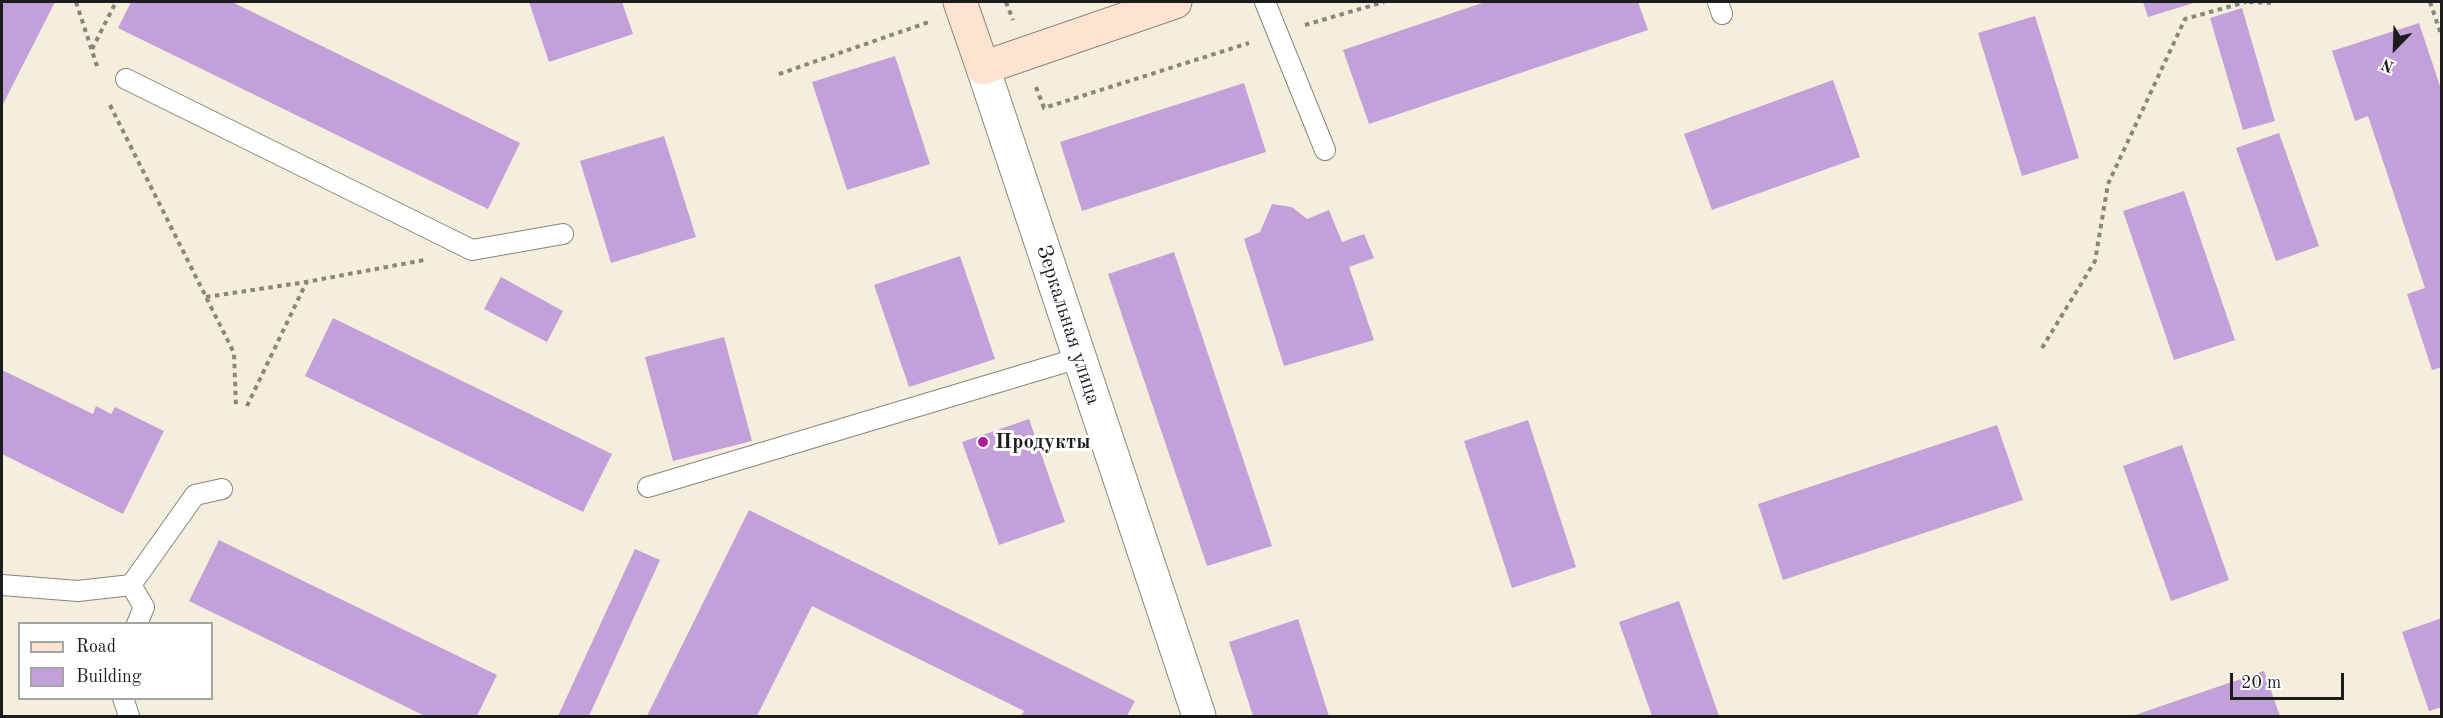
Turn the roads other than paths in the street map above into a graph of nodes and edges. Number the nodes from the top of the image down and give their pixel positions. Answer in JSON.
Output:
{"nodes":[{"id":1,"x":1264,"y":2,"type":"edge"},
{"id":2,"x":1161,"y":4,"type":"edge"},
{"id":3,"x":961,"y":6,"type":"edge"},
{"id":4,"x":983,"y":68,"type":"junction"},
{"id":5,"x":126,"y":79,"type":"dead end"},
{"id":6,"x":1324,"y":150,"type":"dead end"},
{"id":7,"x":563,"y":234,"type":"dead end"},
{"id":8,"x":1079,"y":358,"type":"junction"},
{"id":9,"x":648,"y":487,"type":"dead end"},
{"id":10,"x":222,"y":489,"type":"dead end"},
{"id":11,"x":2,"y":585,"type":"edge"},
{"id":12,"x":131,"y":585,"type":"junction"},
{"id":13,"x":138,"y":622,"type":"edge"},
{"id":14,"x":123,"y":700,"type":"edge"},
{"id":15,"x":129,"y":717,"type":"edge"},
{"id":16,"x":1199,"y":717,"type":"edge"}],
"edges":[{"from":1,"to":6,"type":"lane"},
{"from":2,"to":4,"type":"street"},
{"from":3,"to":4,"type":"street","name":"Зеркальная улица"},
{"from":4,"to":8,"type":"street","name":"Зеркальная улица"},
{"from":5,"to":7,"type":"lane"},
{"from":8,"to":9,"type":"lane"},
{"from":8,"to":16,"type":"street","name":"Зеркальная улица"},
{"from":10,"to":12,"type":"lane"},
{"from":11,"to":12,"type":"lane"},
{"from":12,"to":13,"type":"lane"},
{"from":14,"to":15,"type":"lane"}]}
